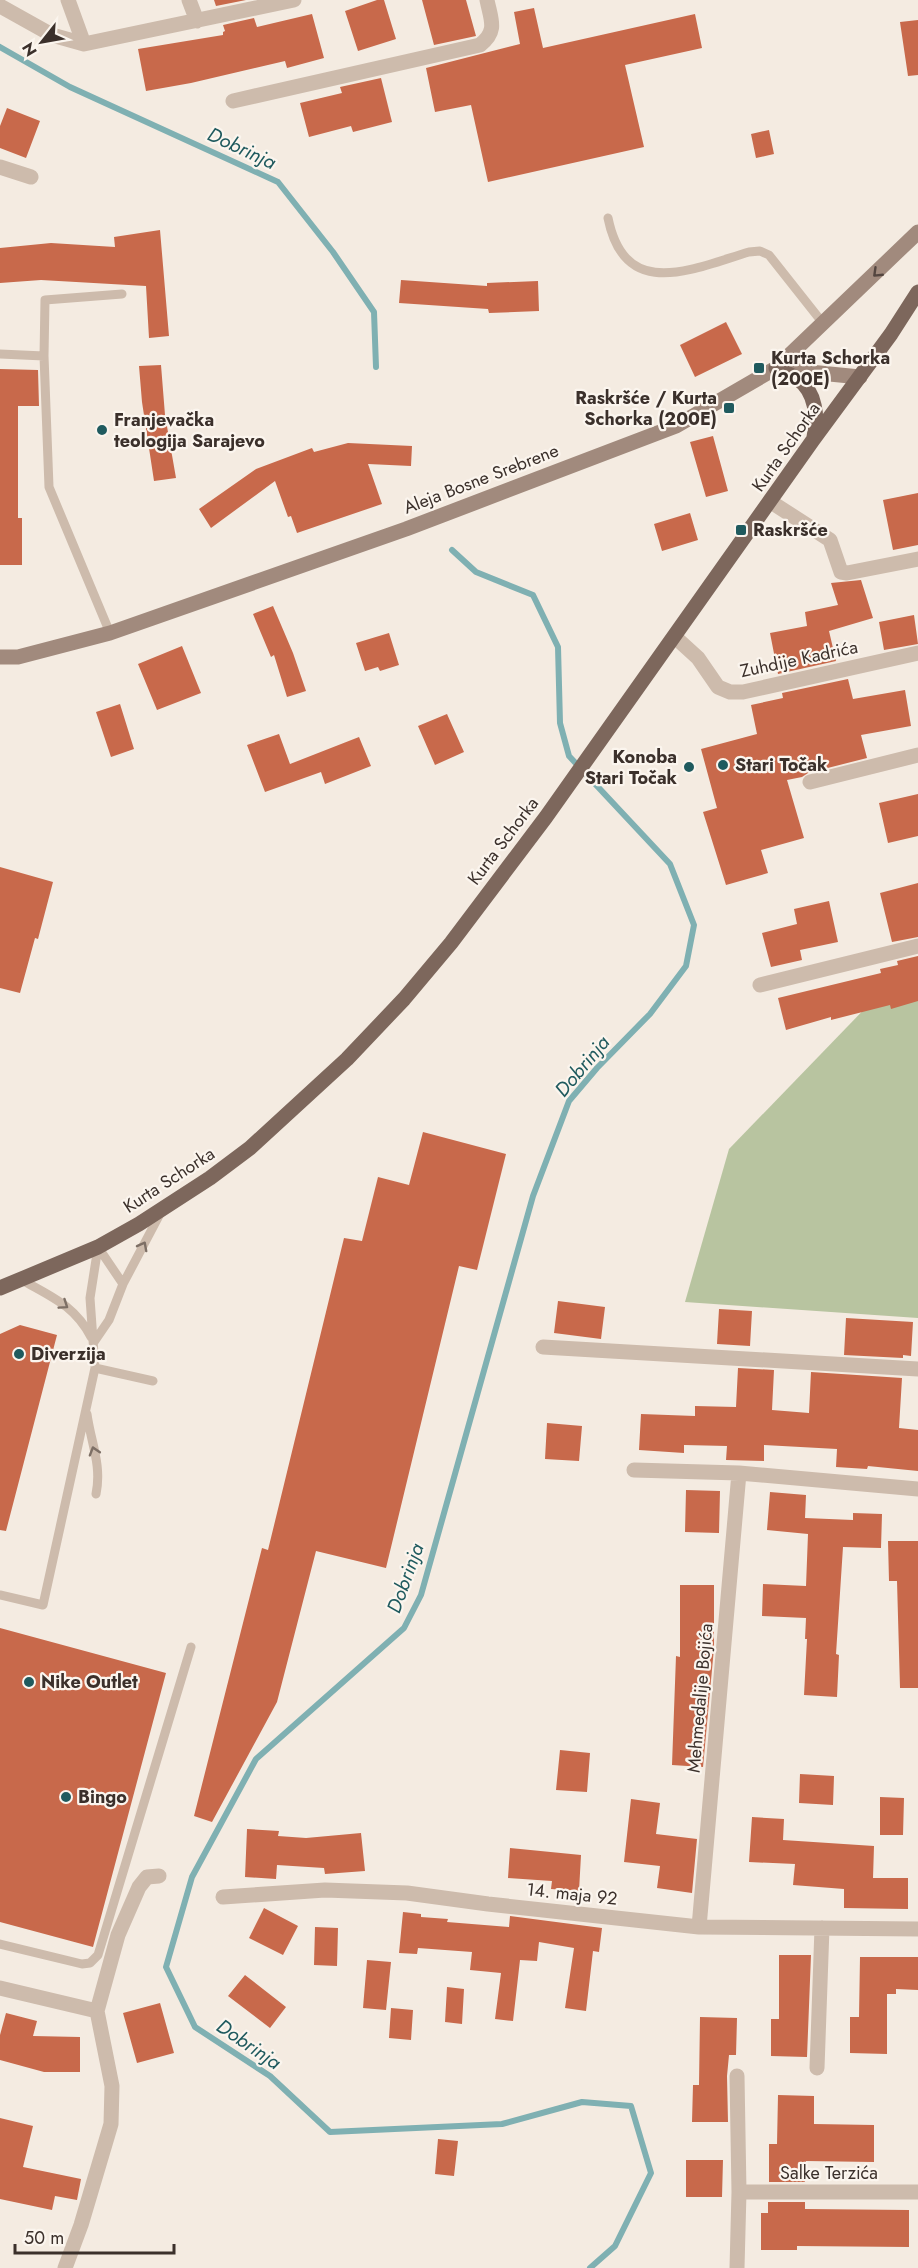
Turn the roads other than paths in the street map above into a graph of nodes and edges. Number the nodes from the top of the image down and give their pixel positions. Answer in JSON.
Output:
{"nodes":[{"id":1,"x":68,"y":0,"type":"edge"},
{"id":2,"x":189,"y":0,"type":"edge"},
{"id":3,"x":294,"y":0,"type":"edge"},
{"id":4,"x":487,"y":0,"type":"edge"},
{"id":5,"x":0,"y":6,"type":"edge"},
{"id":6,"x":197,"y":21,"type":"junction"},
{"id":7,"x":84,"y":44,"type":"junction"},
{"id":8,"x":233,"y":101,"type":"dead end"},
{"id":9,"x":0,"y":167,"type":"edge"},
{"id":10,"x":31,"y":177,"type":"dead end"},
{"id":11,"x":608,"y":218,"type":"dead end"},
{"id":12,"x":918,"y":232,"type":"edge"},
{"id":13,"x":918,"y":292,"type":"edge"},
{"id":14,"x":122,"y":294,"type":"dead end"},
{"id":15,"x":822,"y":322,"type":"junction"},
{"id":16,"x":0,"y":354,"type":"edge"},
{"id":17,"x":44,"y":356,"type":"junction"},
{"id":18,"x":776,"y":368,"type":"junction"},
{"id":19,"x":860,"y":377,"type":"junction"},
{"id":20,"x":813,"y":440,"type":"junction"},
{"id":21,"x":771,"y":502,"type":"junction"},
{"id":22,"x":918,"y":559,"type":"edge"},
{"id":23,"x":110,"y":633,"type":"junction"},
{"id":24,"x":675,"y":637,"type":"junction"},
{"id":25,"x":918,"y":653,"type":"edge"},
{"id":26,"x":0,"y":657,"type":"edge"},
{"id":27,"x":918,"y":755,"type":"edge"},
{"id":28,"x":810,"y":782,"type":"dead end"},
{"id":29,"x":918,"y":946,"type":"edge"},
{"id":30,"x":760,"y":985,"type":"dead end"},
{"id":31,"x":163,"y":1208,"type":"junction"},
{"id":32,"x":98,"y":1247,"type":"junction"},
{"id":33,"x":22,"y":1280,"type":"junction"},
{"id":34,"x":123,"y":1284,"type":"junction"},
{"id":35,"x":0,"y":1288,"type":"edge"},
{"id":36,"x":94,"y":1342,"type":"junction"},
{"id":37,"x":543,"y":1347,"type":"dead end"},
{"id":38,"x":95,"y":1368,"type":"junction"},
{"id":39,"x":918,"y":1369,"type":"edge"},
{"id":40,"x":153,"y":1381,"type":"dead end"},
{"id":41,"x":87,"y":1408,"type":"junction"},
{"id":42,"x":634,"y":1470,"type":"dead end"},
{"id":43,"x":739,"y":1473,"type":"junction"},
{"id":44,"x":918,"y":1489,"type":"edge"},
{"id":45,"x":96,"y":1494,"type":"dead end"},
{"id":46,"x":0,"y":1595,"type":"edge"},
{"id":47,"x":191,"y":1647,"type":"dead end"},
{"id":48,"x":159,"y":1876,"type":"dead end"},
{"id":49,"x":223,"y":1897,"type":"dead end"},
{"id":50,"x":699,"y":1927,"type":"junction"},
{"id":51,"x":822,"y":1928,"type":"junction"},
{"id":52,"x":918,"y":1929,"type":"edge"},
{"id":53,"x":0,"y":1944,"type":"edge"},
{"id":54,"x":0,"y":1988,"type":"edge"},
{"id":55,"x":97,"y":2011,"type":"junction"},
{"id":56,"x":817,"y":2067,"type":"dead end"},
{"id":57,"x":737,"y":2076,"type":"dead end"},
{"id":58,"x":739,"y":2192,"type":"junction"},
{"id":59,"x":918,"y":2192,"type":"edge"},
{"id":60,"x":65,"y":2268,"type":"edge"},
{"id":61,"x":737,"y":2268,"type":"edge"}],
"edges":[{"from":1,"to":7,"type":"street"},
{"from":2,"to":6,"type":"street"},
{"from":3,"to":6,"type":"street"},
{"from":4,"to":8,"type":"street"},
{"from":5,"to":7,"type":"street"},
{"from":6,"to":7,"type":"street"},
{"from":9,"to":10,"type":"street"},
{"from":11,"to":15,"type":"lane"},
{"from":12,"to":15,"type":"street","name":"Aleja Bosne Srebrene","one_way":true},
{"from":13,"to":19,"type":"main road","name":"Kurta Schorka"},
{"from":14,"to":17,"type":"lane"},
{"from":15,"to":18,"type":"street","name":"Aleja Bosne Srebrene"},
{"from":16,"to":17,"type":"lane"},
{"from":17,"to":23,"type":"lane"},
{"from":18,"to":19,"type":"street"},
{"from":18,"to":20,"type":"main road"},
{"from":18,"to":23,"type":"street","name":"Aleja Bosne Srebrene"},
{"from":19,"to":20,"type":"main road","name":"Kurta Schorka"},
{"from":20,"to":21,"type":"main road","name":"Kurta Schorka"},
{"from":21,"to":22,"type":"street"},
{"from":21,"to":24,"type":"main road","name":"Kurta Schorka"},
{"from":23,"to":26,"type":"street","name":"Aleja Bosne Srebrene"},
{"from":24,"to":25,"type":"street","name":"Zuhdije Kadrića"},
{"from":24,"to":31,"type":"main road","name":"Kurta Schorka"},
{"from":27,"to":28,"type":"street"},
{"from":29,"to":30,"type":"street"},
{"from":31,"to":32,"type":"main road","name":"Kurta Schorka"},
{"from":34,"to":31,"type":"lane","one_way":true},
{"from":32,"to":33,"type":"main road","name":"Kurta Schorka"},
{"from":32,"to":34,"type":"lane"},
{"from":32,"to":36,"type":"lane"},
{"from":33,"to":35,"type":"main road","name":"Kurta Schorka"},
{"from":33,"to":36,"type":"lane","one_way":true},
{"from":34,"to":36,"type":"lane"},
{"from":36,"to":38,"type":"lane"},
{"from":37,"to":39,"type":"street"},
{"from":38,"to":40,"type":"lane"},
{"from":38,"to":41,"type":"lane"},
{"from":45,"to":41,"type":"lane","one_way":true},
{"from":41,"to":46,"type":"lane"},
{"from":42,"to":43,"type":"street"},
{"from":43,"to":44,"type":"street"},
{"from":43,"to":50,"type":"street","name":"Mehmedalije Bojića"},
{"from":47,"to":53,"type":"lane"},
{"from":48,"to":55,"type":"street"},
{"from":49,"to":50,"type":"street","name":"14. maja 92"},
{"from":50,"to":51,"type":"street","name":"14. maja 92"},
{"from":51,"to":52,"type":"street","name":"14. maja 92"},
{"from":51,"to":56,"type":"street"},
{"from":54,"to":55,"type":"street"},
{"from":55,"to":60,"type":"street"},
{"from":57,"to":58,"type":"street"},
{"from":58,"to":59,"type":"street","name":"Salke Terzića"},
{"from":58,"to":61,"type":"street"}]}
